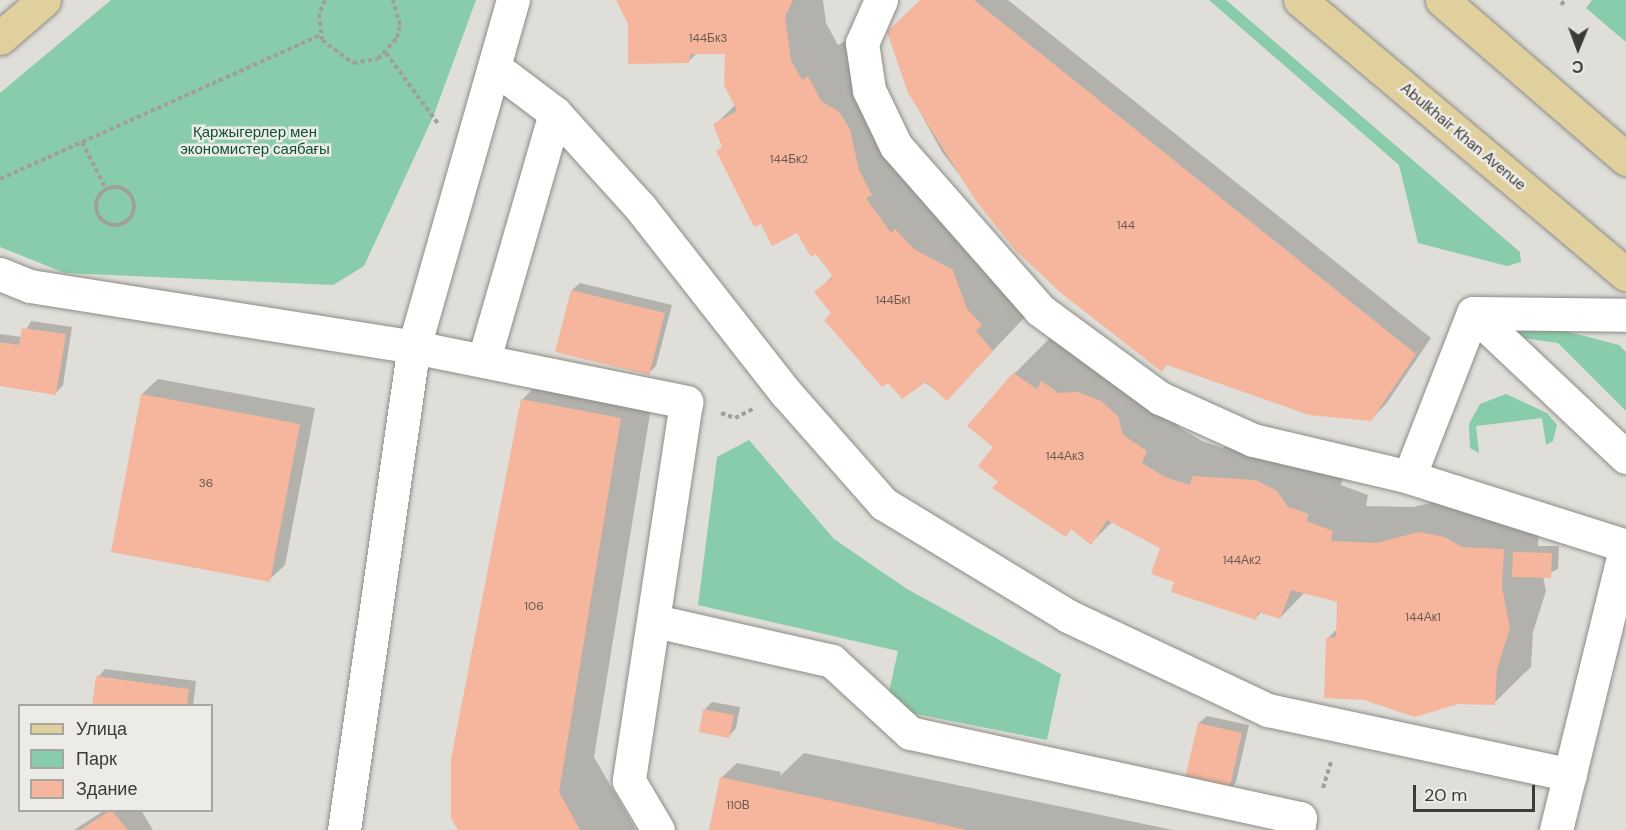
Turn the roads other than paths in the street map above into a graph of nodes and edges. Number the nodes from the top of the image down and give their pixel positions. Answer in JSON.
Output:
{"nodes":[{"id":1,"x":44,"y":0,"type":"edge"},
{"id":2,"x":513,"y":0,"type":"edge"},
{"id":3,"x":881,"y":0,"type":"edge"},
{"id":4,"x":1300,"y":0,"type":"edge"},
{"id":5,"x":1442,"y":0,"type":"edge"},
{"id":6,"x":0,"y":38,"type":"edge"},
{"id":7,"x":494,"y":67,"type":"junction"},
{"id":8,"x":555,"y":113,"type":"junction"},
{"id":9,"x":1626,"y":159,"type":"edge"},
{"id":10,"x":0,"y":274,"type":"edge"},
{"id":11,"x":1626,"y":275,"type":"edge"},
{"id":12,"x":1473,"y":313,"type":"junction"},
{"id":13,"x":1626,"y":315,"type":"edge"},
{"id":14,"x":414,"y":347,"type":"junction"},
{"id":15,"x":484,"y":359,"type":"junction"},
{"id":16,"x":1626,"y":457,"type":"edge"},
{"id":17,"x":1409,"y":477,"type":"junction"},
{"id":18,"x":1626,"y":546,"type":"edge"},
{"id":19,"x":655,"y":621,"type":"junction"},
{"id":20,"x":1570,"y":775,"type":"junction"},
{"id":21,"x":1299,"y":824,"type":"edge"},
{"id":22,"x":344,"y":830,"type":"edge"},
{"id":23,"x":658,"y":830,"type":"edge"},
{"id":24,"x":1556,"y":830,"type":"edge"}],
"edges":[{"from":1,"to":6,"type":"main road"},
{"from":2,"to":7,"type":"street"},
{"from":3,"to":17,"type":"street"},
{"from":4,"to":11,"type":"main road","name":"Abulkhair Khan Avenue"},
{"from":5,"to":9,"type":"main road"},
{"from":7,"to":8,"type":"street"},
{"from":7,"to":14,"type":"street"},
{"from":8,"to":15,"type":"street"},
{"from":8,"to":20,"type":"street"},
{"from":10,"to":14,"type":"street"},
{"from":12,"to":13,"type":"street"},
{"from":12,"to":16,"type":"street"},
{"from":12,"to":17,"type":"street"},
{"from":14,"to":15,"type":"street"},
{"from":14,"to":22,"type":"street"},
{"from":15,"to":19,"type":"street"},
{"from":17,"to":18,"type":"street"},
{"from":18,"to":20,"type":"street"},
{"from":19,"to":21,"type":"street"},
{"from":19,"to":23,"type":"street"},
{"from":20,"to":24,"type":"street"}]}
